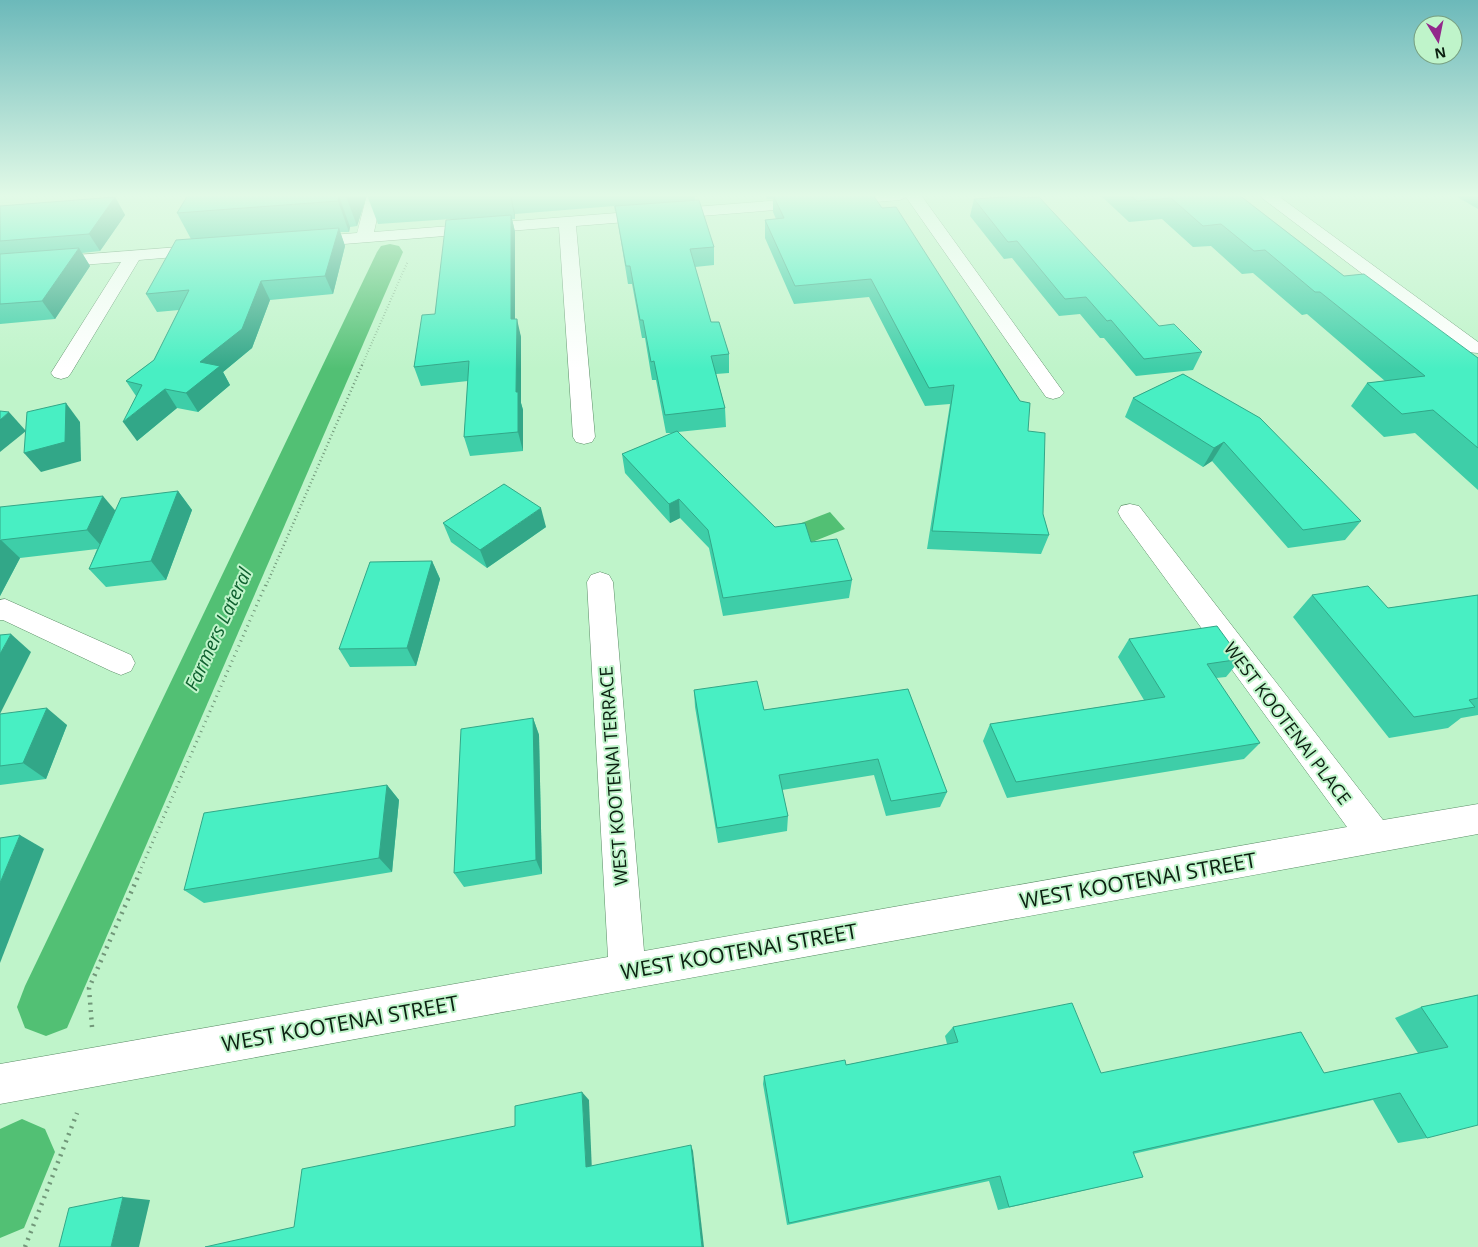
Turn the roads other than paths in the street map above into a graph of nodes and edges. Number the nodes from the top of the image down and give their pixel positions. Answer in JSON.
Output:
{"nodes":[{"id":1,"x":169,"y":253,"type":"edge"},
{"id":2,"x":570,"y":253,"type":"edge"},
{"id":3,"x":955,"y":253,"type":"edge"},
{"id":4,"x":1347,"y":253,"type":"edge"},
{"id":5,"x":133,"y":256,"type":"junction"},
{"id":6,"x":0,"y":266,"type":"edge"},
{"id":7,"x":1473,"y":348,"type":"dead end"},
{"id":8,"x":61,"y":373,"type":"dead end"},
{"id":9,"x":1053,"y":393,"type":"dead end"},
{"id":10,"x":584,"y":437,"type":"dead end"},
{"id":11,"x":1130,"y":512,"type":"dead end"},
{"id":12,"x":600,"y":582,"type":"dead end"},
{"id":13,"x":0,"y":610,"type":"edge"},
{"id":14,"x":121,"y":663,"type":"dead end"},
{"id":15,"x":1478,"y":819,"type":"edge"},
{"id":16,"x":1375,"y":837,"type":"junction"},
{"id":17,"x":627,"y":971,"type":"junction"},
{"id":18,"x":0,"y":1084,"type":"edge"}],
"edges":[{"from":1,"to":5,"type":"street"},
{"from":2,"to":10,"type":"street"},
{"from":3,"to":9,"type":"street"},
{"from":4,"to":7,"type":"street"},
{"from":5,"to":6,"type":"street"},
{"from":5,"to":8,"type":"street"},
{"from":11,"to":16,"type":"street","name":"WEST KOOTENAI PLACE"},
{"from":12,"to":17,"type":"street","name":"WEST KOOTENAI TERRACE"},
{"from":13,"to":14,"type":"street"},
{"from":15,"to":16,"type":"street","name":"WEST KOOTENAI STREET"},
{"from":16,"to":17,"type":"street","name":"WEST KOOTENAI STREET"},
{"from":17,"to":18,"type":"street","name":"WEST KOOTENAI STREET"}]}
